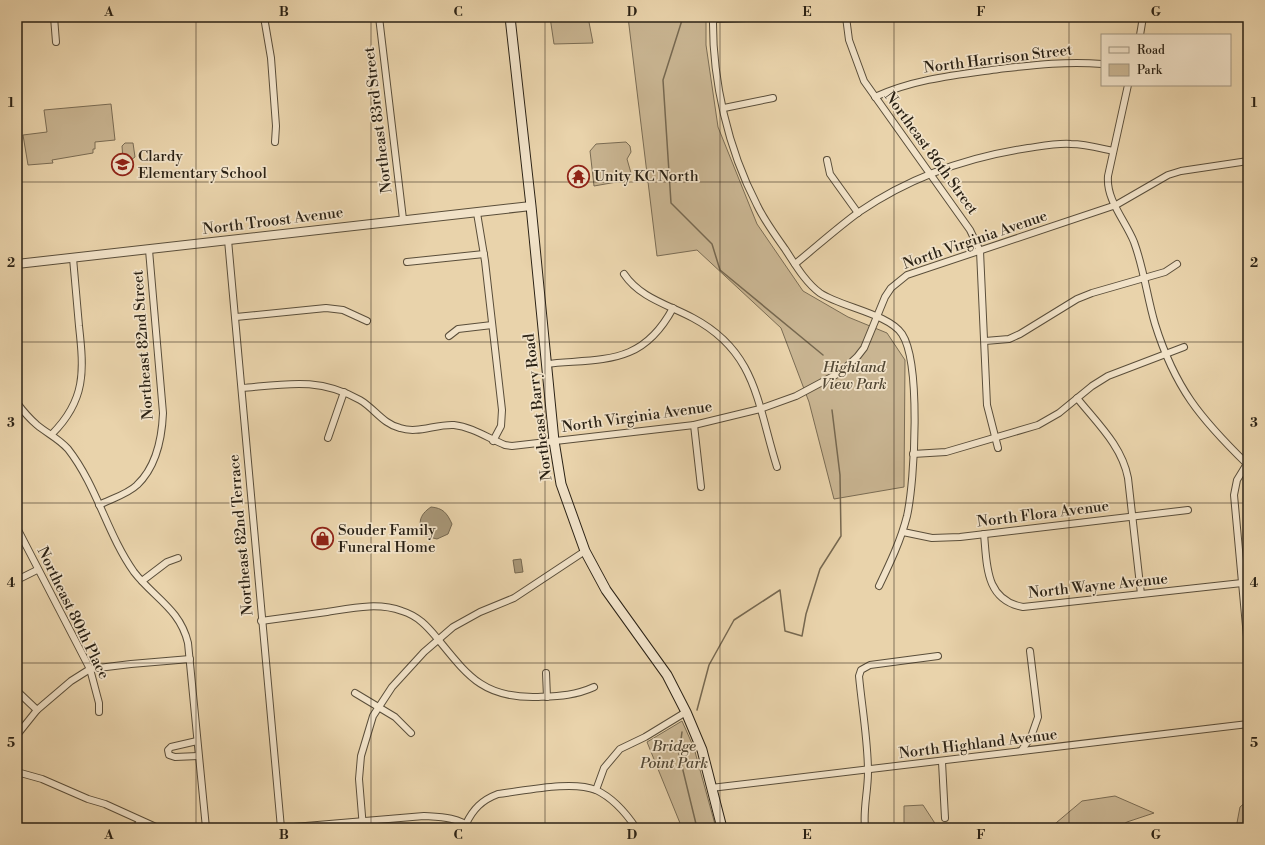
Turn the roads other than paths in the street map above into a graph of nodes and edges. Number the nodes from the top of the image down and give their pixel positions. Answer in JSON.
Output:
{"nodes":[{"id":1,"x":54,"y":17,"type":"edge"},
{"id":2,"x":264,"y":17,"type":"edge"},
{"id":3,"x":379,"y":17,"type":"edge"},
{"id":4,"x":510,"y":17,"type":"edge"},
{"id":5,"x":778,"y":17,"type":"edge"},
{"id":6,"x":846,"y":17,"type":"edge"},
{"id":7,"x":1143,"y":17,"type":"edge"},
{"id":8,"x":713,"y":18,"type":"edge"},
{"id":9,"x":1140,"y":34,"type":"edge"},
{"id":10,"x":56,"y":42,"type":"dead end"},
{"id":11,"x":1101,"y":64,"type":"edge"},
{"id":12,"x":1128,"y":86,"type":"edge"},
{"id":13,"x":875,"y":97,"type":"junction"},
{"id":14,"x":773,"y":98,"type":"dead end"},
{"id":15,"x":724,"y":108,"type":"junction"},
{"id":16,"x":275,"y":142,"type":"dead end"},
{"id":17,"x":1113,"y":151,"type":"junction"},
{"id":18,"x":827,"y":160,"type":"dead end"},
{"id":19,"x":1248,"y":161,"type":"edge"},
{"id":20,"x":930,"y":174,"type":"junction"},
{"id":21,"x":1116,"y":205,"type":"junction"},
{"id":22,"x":531,"y":206,"type":"junction"},
{"id":23,"x":477,"y":212,"type":"junction"},
{"id":24,"x":858,"y":213,"type":"junction"},
{"id":25,"x":403,"y":220,"type":"junction"},
{"id":26,"x":228,"y":240,"type":"junction"},
{"id":27,"x":149,"y":250,"type":"junction"},
{"id":28,"x":980,"y":251,"type":"junction"},
{"id":29,"x":484,"y":254,"type":"junction"},
{"id":30,"x":73,"y":258,"type":"junction"},
{"id":31,"x":407,"y":262,"type":"dead end"},
{"id":32,"x":17,"y":264,"type":"edge"},
{"id":33,"x":795,"y":264,"type":"junction"},
{"id":34,"x":1177,"y":264,"type":"dead end"},
{"id":35,"x":624,"y":274,"type":"dead end"},
{"id":36,"x":1144,"y":277,"type":"junction"},
{"id":37,"x":673,"y":308,"type":"junction"},
{"id":38,"x":236,"y":317,"type":"junction"},
{"id":39,"x":877,"y":317,"type":"junction"},
{"id":40,"x":367,"y":321,"type":"dead end"},
{"id":41,"x":492,"y":325,"type":"junction"},
{"id":42,"x":449,"y":336,"type":"dead end"},
{"id":43,"x":985,"y":341,"type":"junction"},
{"id":44,"x":1184,"y":347,"type":"dead end"},
{"id":45,"x":1165,"y":353,"type":"junction"},
{"id":46,"x":546,"y":364,"type":"junction"},
{"id":47,"x":242,"y":388,"type":"junction"},
{"id":48,"x":344,"y":392,"type":"junction"},
{"id":49,"x":1077,"y":398,"type":"junction"},
{"id":50,"x":17,"y":403,"type":"edge"},
{"id":51,"x":760,"y":409,"type":"junction"},
{"id":52,"x":694,"y":425,"type":"junction"},
{"id":53,"x":52,"y":434,"type":"junction"},
{"id":54,"x":328,"y":438,"type":"dead end"},
{"id":55,"x":995,"y":439,"type":"junction"},
{"id":56,"x":493,"y":441,"type":"junction"},
{"id":57,"x":554,"y":441,"type":"junction"},
{"id":58,"x":998,"y":448,"type":"dead end"},
{"id":59,"x":913,"y":454,"type":"junction"},
{"id":60,"x":1247,"y":463,"type":"edge"},
{"id":61,"x":777,"y":467,"type":"dead end"},
{"id":62,"x":701,"y":487,"type":"dead end"},
{"id":63,"x":99,"y":505,"type":"junction"},
{"id":64,"x":1188,"y":510,"type":"dead end"},
{"id":65,"x":1132,"y":516,"type":"junction"},
{"id":66,"x":17,"y":528,"type":"edge"},
{"id":67,"x":903,"y":532,"type":"junction"},
{"id":68,"x":984,"y":534,"type":"junction"},
{"id":69,"x":585,"y":551,"type":"junction"},
{"id":70,"x":178,"y":558,"type":"dead end"},
{"id":71,"x":37,"y":570,"type":"junction"},
{"id":72,"x":17,"y":580,"type":"edge"},
{"id":73,"x":142,"y":581,"type":"junction"},
{"id":74,"x":1242,"y":583,"type":"junction"},
{"id":75,"x":879,"y":586,"type":"dead end"},
{"id":76,"x":1142,"y":594,"type":"junction"},
{"id":77,"x":261,"y":621,"type":"junction"},
{"id":78,"x":438,"y":639,"type":"junction"},
{"id":79,"x":1248,"y":648,"type":"edge"},
{"id":80,"x":1030,"y":651,"type":"dead end"},
{"id":81,"x":938,"y":656,"type":"dead end"},
{"id":82,"x":190,"y":659,"type":"junction"},
{"id":83,"x":90,"y":669,"type":"junction"},
{"id":84,"x":546,"y":673,"type":"dead end"},
{"id":85,"x":594,"y":687,"type":"dead end"},
{"id":86,"x":17,"y":691,"type":"edge"},
{"id":87,"x":355,"y":693,"type":"dead end"},
{"id":88,"x":547,"y":697,"type":"junction"},
{"id":89,"x":378,"y":707,"type":"junction"},
{"id":90,"x":37,"y":710,"type":"junction"},
{"id":91,"x":99,"y":712,"type":"dead end"},
{"id":92,"x":686,"y":712,"type":"junction"},
{"id":93,"x":1248,"y":724,"type":"edge"},
{"id":94,"x":411,"y":733,"type":"dead end"},
{"id":95,"x":17,"y":734,"type":"edge"},
{"id":96,"x":197,"y":740,"type":"junction"},
{"id":97,"x":1021,"y":752,"type":"junction"},
{"id":98,"x":198,"y":756,"type":"junction"},
{"id":99,"x":942,"y":762,"type":"junction"},
{"id":100,"x":868,"y":770,"type":"junction"},
{"id":101,"x":17,"y":772,"type":"edge"},
{"id":102,"x":711,"y":788,"type":"junction"},
{"id":103,"x":596,"y":790,"type":"junction"},
{"id":104,"x":945,"y":818,"type":"dead end"},
{"id":105,"x":363,"y":820,"type":"junction"},
{"id":106,"x":140,"y":821,"type":"junction"},
{"id":107,"x":468,"y":826,"type":"edge"},
{"id":108,"x":136,"y":828,"type":"edge"},
{"id":109,"x":158,"y":828,"type":"edge"},
{"id":110,"x":206,"y":828,"type":"edge"},
{"id":111,"x":282,"y":828,"type":"edge"},
{"id":112,"x":363,"y":828,"type":"edge"},
{"id":113,"x":636,"y":828,"type":"edge"},
{"id":114,"x":722,"y":828,"type":"edge"},
{"id":115,"x":865,"y":828,"type":"edge"}],
"edges":[{"from":1,"to":10,"type":"street"},
{"from":2,"to":16,"type":"street"},
{"from":3,"to":25,"type":"street","name":"Northeast 83rd Street"},
{"from":4,"to":22,"type":"main road","name":"Northeast Barry Road"},
{"from":5,"to":8,"type":"street"},
{"from":6,"to":13,"type":"street","name":"Northeast 86th Street"},
{"from":7,"to":9,"type":"street"},
{"from":8,"to":15,"type":"street"},
{"from":11,"to":13,"type":"street","name":"North Harrison Street"},
{"from":12,"to":17,"type":"street"},
{"from":13,"to":20,"type":"street","name":"Northeast 86th Street"},
{"from":14,"to":15,"type":"street"},
{"from":15,"to":33,"type":"street"},
{"from":17,"to":20,"type":"street"},
{"from":17,"to":21,"type":"street"},
{"from":18,"to":24,"type":"street"},
{"from":19,"to":21,"type":"street"},
{"from":20,"to":24,"type":"street"},
{"from":20,"to":28,"type":"street","name":"Northeast 86th Street"},
{"from":21,"to":28,"type":"street","name":"North Virginia Avenue"},
{"from":21,"to":36,"type":"street"},
{"from":22,"to":23,"type":"street","name":"North Troost Avenue"},
{"from":22,"to":46,"type":"main road","name":"Northeast Barry Road"},
{"from":23,"to":25,"type":"street","name":"North Troost Avenue"},
{"from":23,"to":29,"type":"street"},
{"from":24,"to":33,"type":"street"},
{"from":25,"to":26,"type":"street","name":"North Troost Avenue"},
{"from":26,"to":27,"type":"street","name":"North Troost Avenue"},
{"from":26,"to":38,"type":"street","name":"Northeast 82nd Terrace"},
{"from":27,"to":30,"type":"street","name":"North Troost Avenue"},
{"from":27,"to":63,"type":"street","name":"Northeast 82nd Street"},
{"from":28,"to":39,"type":"street","name":"North Virginia Avenue"},
{"from":28,"to":43,"type":"street","name":"Northeast 86th Street"},
{"from":29,"to":31,"type":"street"},
{"from":29,"to":41,"type":"street"},
{"from":30,"to":32,"type":"street","name":"North Troost Avenue"},
{"from":30,"to":53,"type":"street"},
{"from":33,"to":39,"type":"street"},
{"from":34,"to":36,"type":"street"},
{"from":35,"to":37,"type":"street"},
{"from":36,"to":43,"type":"street"},
{"from":36,"to":45,"type":"street"},
{"from":37,"to":46,"type":"street"},
{"from":37,"to":51,"type":"street"},
{"from":38,"to":40,"type":"street"},
{"from":38,"to":47,"type":"street","name":"Northeast 82nd Terrace"},
{"from":39,"to":51,"type":"street","name":"North Virginia Avenue"},
{"from":39,"to":59,"type":"street"},
{"from":41,"to":42,"type":"street"},
{"from":41,"to":56,"type":"street"},
{"from":43,"to":55,"type":"street","name":"Northeast 86th Street"},
{"from":44,"to":45,"type":"street"},
{"from":45,"to":49,"type":"street"},
{"from":45,"to":60,"type":"street"},
{"from":46,"to":57,"type":"main road","name":"Northeast Barry Road"},
{"from":47,"to":48,"type":"street","name":"North Virginia Avenue"},
{"from":47,"to":77,"type":"street","name":"Northeast 82nd Terrace"},
{"from":48,"to":54,"type":"street"},
{"from":48,"to":56,"type":"street","name":"North Virginia Avenue"},
{"from":49,"to":55,"type":"street"},
{"from":49,"to":65,"type":"street"},
{"from":50,"to":53,"type":"street"},
{"from":51,"to":52,"type":"street","name":"North Virginia Avenue"},
{"from":51,"to":61,"type":"street"},
{"from":52,"to":57,"type":"street","name":"North Virginia Avenue"},
{"from":52,"to":62,"type":"street"},
{"from":53,"to":63,"type":"street"},
{"from":55,"to":58,"type":"street","name":"Northeast 86th Street"},
{"from":55,"to":59,"type":"street"},
{"from":56,"to":57,"type":"street","name":"North Virginia Avenue"},
{"from":57,"to":69,"type":"main road","name":"Northeast Barry Road"},
{"from":59,"to":67,"type":"street"},
{"from":60,"to":74,"type":"street"},
{"from":63,"to":73,"type":"street"},
{"from":64,"to":65,"type":"street","name":"North Flora Avenue"},
{"from":65,"to":68,"type":"street","name":"North Flora Avenue"},
{"from":65,"to":76,"type":"street"},
{"from":66,"to":71,"type":"street","name":"Northeast 80th Place"},
{"from":67,"to":68,"type":"street","name":"North Flora Avenue"},
{"from":67,"to":75,"type":"street"},
{"from":68,"to":76,"type":"street","name":"North Wayne Avenue"},
{"from":69,"to":78,"type":"street"},
{"from":69,"to":92,"type":"main road","name":"Northeast Barry Road"},
{"from":70,"to":73,"type":"street"},
{"from":71,"to":72,"type":"street"},
{"from":71,"to":83,"type":"street","name":"Northeast 80th Place"},
{"from":73,"to":82,"type":"street"},
{"from":74,"to":76,"type":"street","name":"North Wayne Avenue"},
{"from":74,"to":79,"type":"street"},
{"from":77,"to":78,"type":"street"},
{"from":77,"to":111,"type":"street","name":"Northeast 82nd Terrace"},
{"from":78,"to":88,"type":"street"},
{"from":78,"to":89,"type":"street"},
{"from":80,"to":97,"type":"street"},
{"from":81,"to":100,"type":"street"},
{"from":82,"to":83,"type":"street"},
{"from":82,"to":96,"type":"street"},
{"from":83,"to":90,"type":"street"},
{"from":83,"to":91,"type":"street","name":"Northeast 80th Place"},
{"from":84,"to":88,"type":"street"},
{"from":85,"to":88,"type":"street"},
{"from":86,"to":90,"type":"street"},
{"from":87,"to":89,"type":"street"},
{"from":89,"to":94,"type":"street"},
{"from":89,"to":105,"type":"street"},
{"from":90,"to":95,"type":"street"},
{"from":92,"to":102,"type":"main road","name":"Northeast Barry Road"},
{"from":92,"to":103,"type":"street"},
{"from":93,"to":97,"type":"street","name":"North Highland Avenue"},
{"from":96,"to":98,"type":"street"},
{"from":96,"to":98,"type":"street"},
{"from":97,"to":99,"type":"street","name":"North Highland Avenue"},
{"from":98,"to":110,"type":"street"},
{"from":99,"to":100,"type":"street","name":"North Highland Avenue"},
{"from":99,"to":104,"type":"street"},
{"from":100,"to":102,"type":"street","name":"North Highland Avenue"},
{"from":100,"to":115,"type":"street"},
{"from":101,"to":106,"type":"street"},
{"from":102,"to":114,"type":"main road","name":"Northeast Barry Road"},
{"from":103,"to":107,"type":"street"},
{"from":103,"to":113,"type":"street"},
{"from":105,"to":107,"type":"street"},
{"from":105,"to":111,"type":"street"},
{"from":105,"to":112,"type":"street"},
{"from":106,"to":108,"type":"street"},
{"from":106,"to":109,"type":"street"}]}
